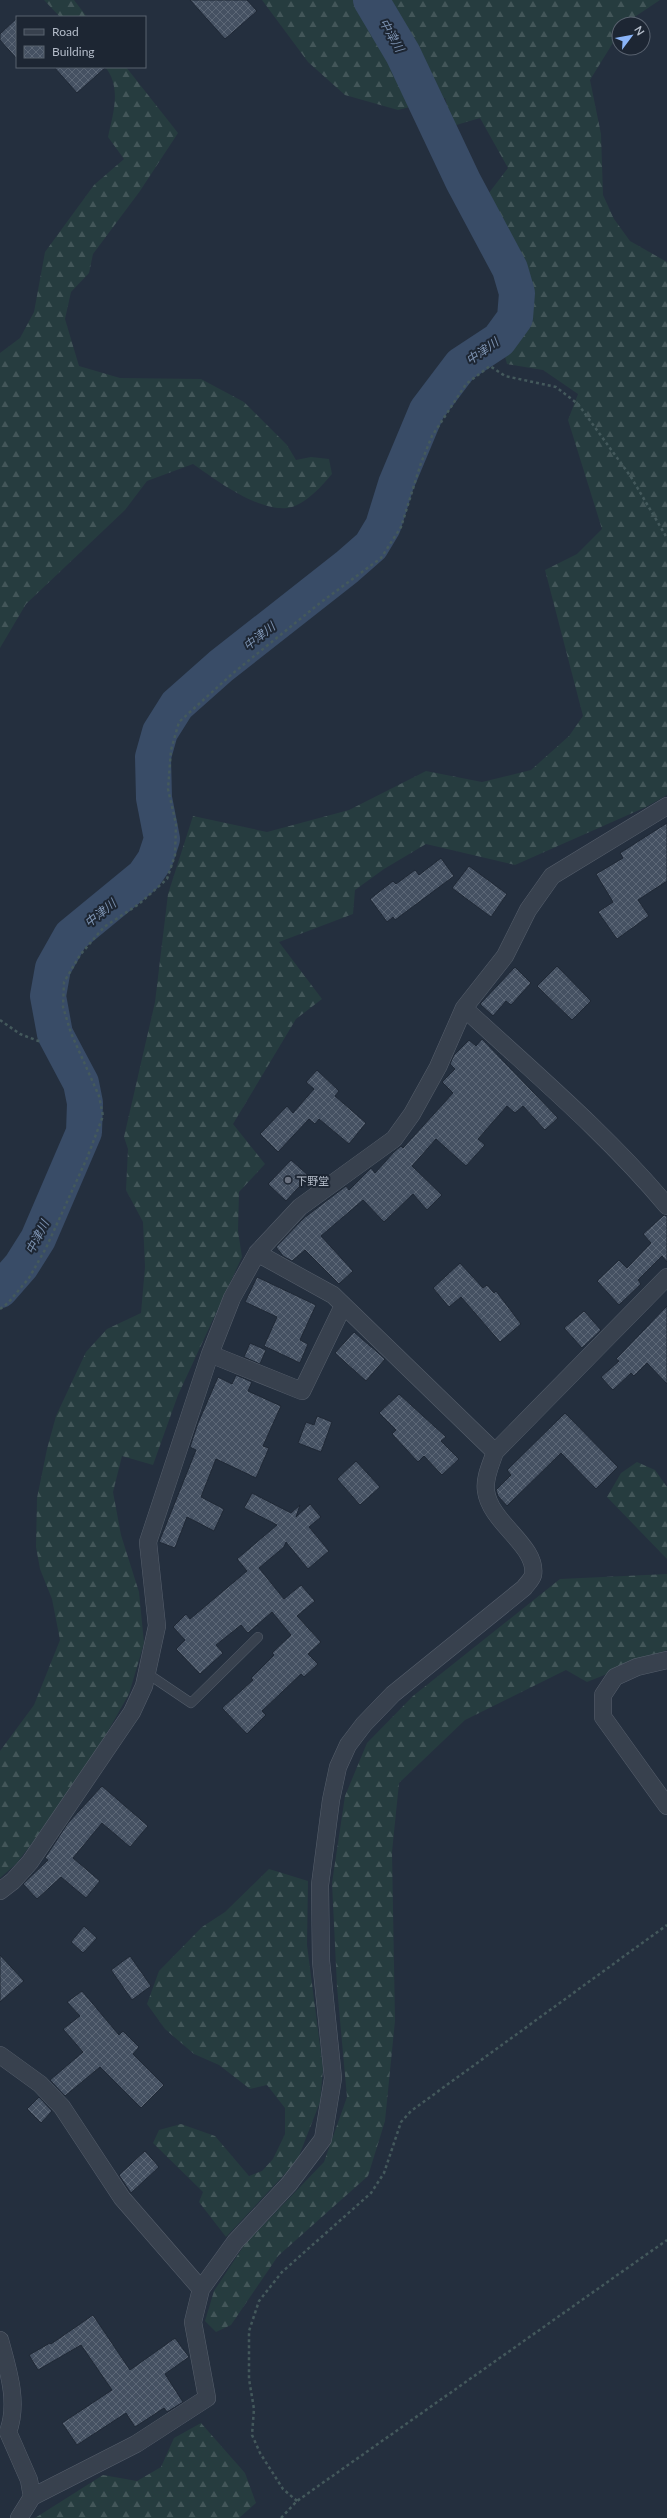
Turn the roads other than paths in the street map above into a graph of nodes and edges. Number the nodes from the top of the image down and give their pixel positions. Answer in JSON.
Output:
{"nodes":[{"id":1,"x":667,"y":806,"type":"edge"},
{"id":2,"x":464,"y":1008,"type":"junction"},
{"id":3,"x":667,"y":1206,"type":"edge"},
{"id":4,"x":257,"y":1253,"type":"junction"},
{"id":5,"x":667,"y":1277,"type":"edge"},
{"id":6,"x":343,"y":1306,"type":"junction"},
{"id":7,"x":210,"y":1354,"type":"junction"},
{"id":8,"x":495,"y":1452,"type":"junction"},
{"id":9,"x":258,"y":1637,"type":"dead end"},
{"id":10,"x":667,"y":1660,"type":"edge"},
{"id":11,"x":148,"y":1674,"type":"junction"},
{"id":12,"x":667,"y":1806,"type":"edge"},
{"id":13,"x":0,"y":1891,"type":"edge"},
{"id":14,"x":0,"y":2055,"type":"edge"},
{"id":15,"x":201,"y":2289,"type":"junction"},
{"id":16,"x":0,"y":2340,"type":"edge"},
{"id":17,"x":4,"y":2429,"type":"edge"},
{"id":18,"x":32,"y":2497,"type":"junction"},
{"id":19,"x":19,"y":2518,"type":"edge"}],
"edges":[{"from":1,"to":2,"type":"street"},
{"from":2,"to":3,"type":"street"},
{"from":2,"to":4,"type":"street"},
{"from":4,"to":6,"type":"street"},
{"from":4,"to":7,"type":"street"},
{"from":5,"to":8,"type":"street"},
{"from":6,"to":7,"type":"street"},
{"from":6,"to":8,"type":"street"},
{"from":7,"to":11,"type":"street"},
{"from":8,"to":15,"type":"street"},
{"from":9,"to":11,"type":"lane"},
{"from":10,"to":12,"type":"street"},
{"from":11,"to":13,"type":"street"},
{"from":14,"to":15,"type":"street"},
{"from":15,"to":18,"type":"street"},
{"from":16,"to":17,"type":"street"},
{"from":17,"to":18,"type":"street"},
{"from":18,"to":19,"type":"street"}]}
